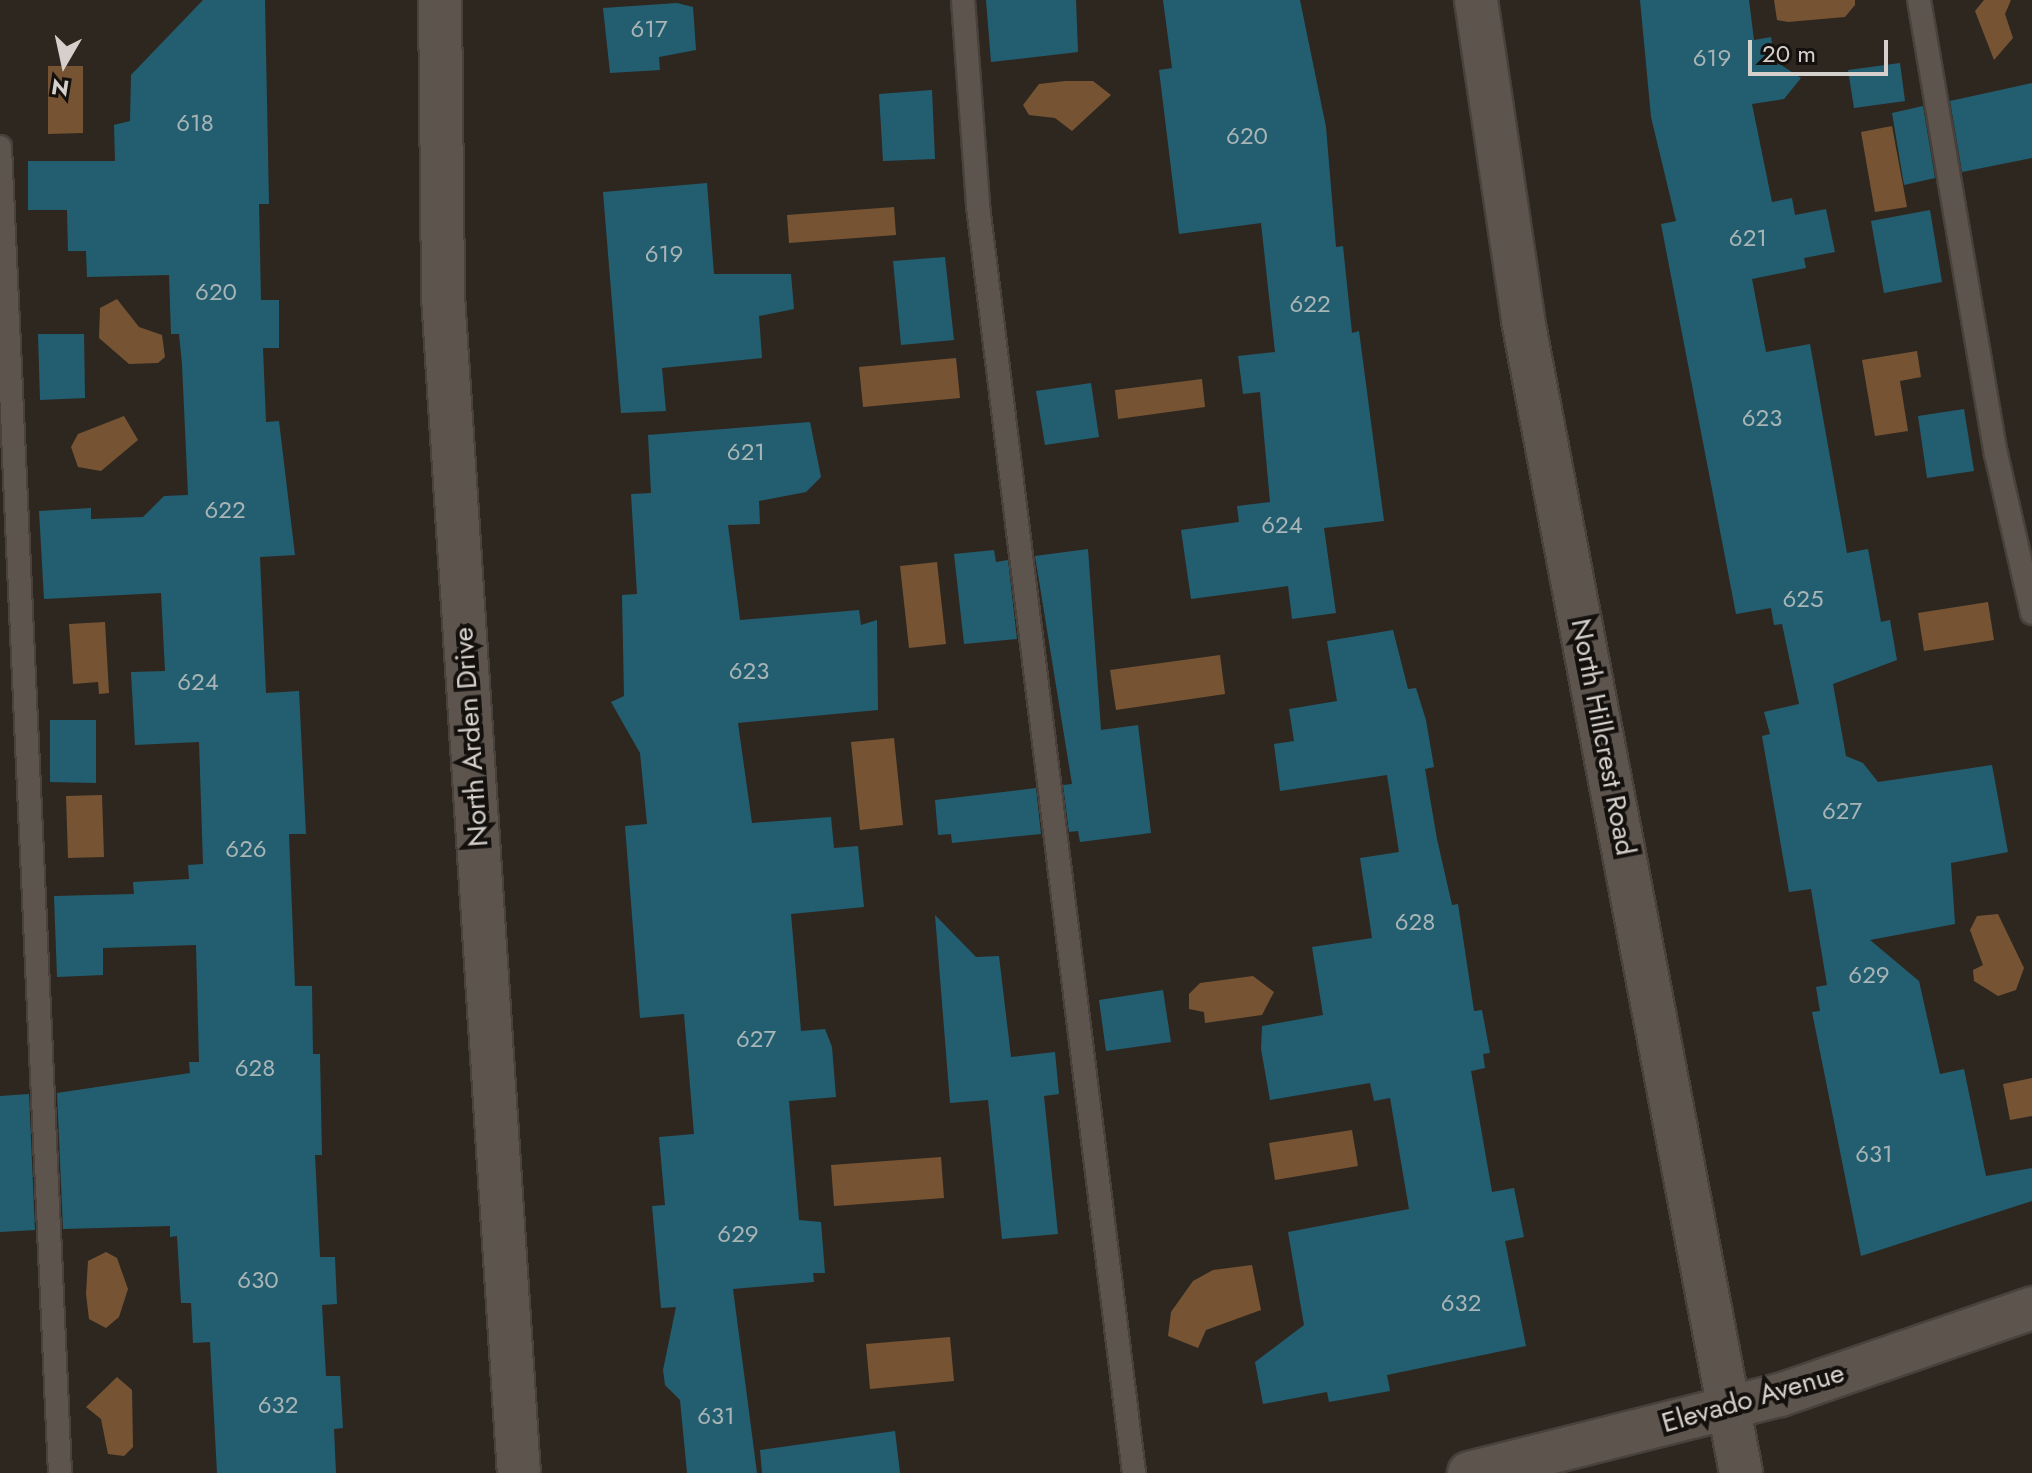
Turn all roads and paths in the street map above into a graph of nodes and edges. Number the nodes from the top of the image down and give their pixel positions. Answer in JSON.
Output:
{"nodes":[{"id":1,"x":440,"y":0,"type":"edge"},
{"id":2,"x":963,"y":0,"type":"edge"},
{"id":3,"x":1476,"y":0,"type":"edge"},
{"id":4,"x":1919,"y":0,"type":"edge"},
{"id":5,"x":0,"y":147,"type":"edge"},
{"id":6,"x":2032,"y":613,"type":"edge"},
{"id":7,"x":2032,"y":1308,"type":"edge"},
{"id":8,"x":1730,"y":1407,"type":"junction"},
{"id":9,"x":60,"y":1473,"type":"edge"},
{"id":10,"x":519,"y":1473,"type":"edge"},
{"id":11,"x":1134,"y":1473,"type":"edge"},
{"id":12,"x":1469,"y":1473,"type":"edge"},
{"id":13,"x":1741,"y":1473,"type":"edge"}],
"edges":[{"from":1,"to":10,"type":"street","name":"North Arden Drive"},
{"from":2,"to":11,"type":"lane"},
{"from":3,"to":8,"type":"street","name":"North Hillcrest Road"},
{"from":4,"to":6,"type":"lane"},
{"from":5,"to":9,"type":"lane"},
{"from":7,"to":8,"type":"street","name":"Elevado Avenue"},
{"from":8,"to":12,"type":"street","name":"Elevado Avenue"},
{"from":8,"to":13,"type":"street","name":"North Hillcrest Road"}]}
